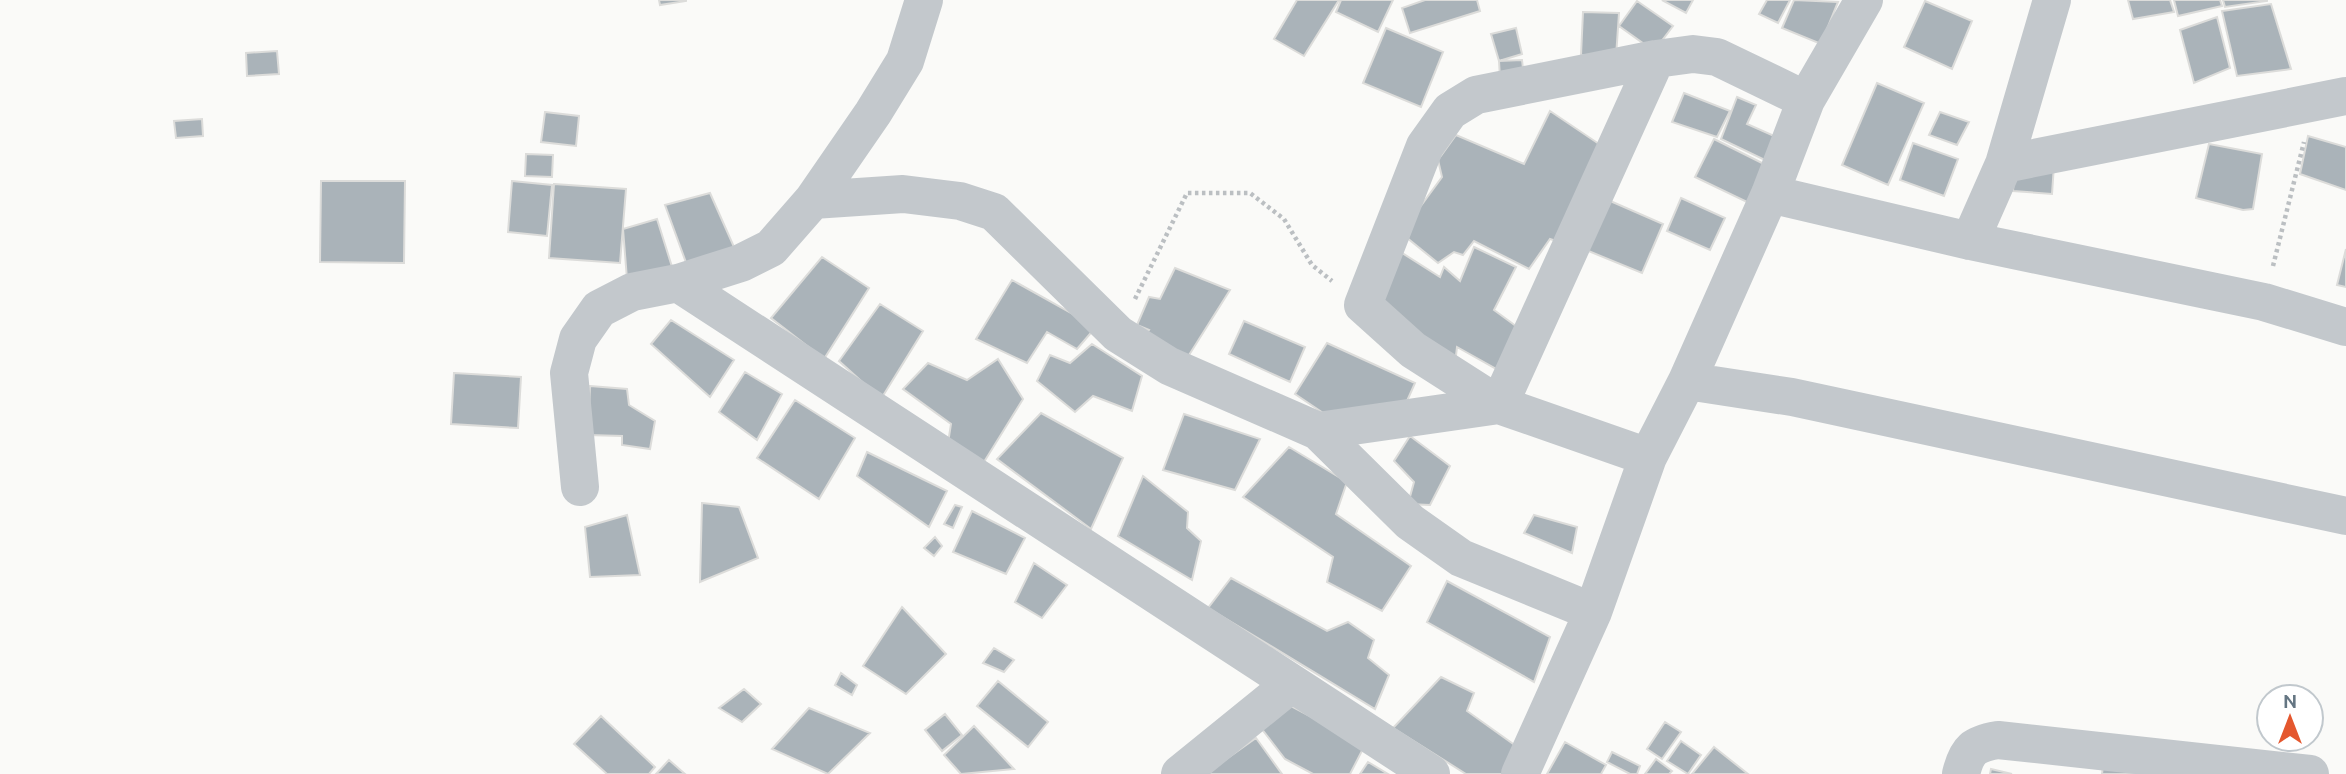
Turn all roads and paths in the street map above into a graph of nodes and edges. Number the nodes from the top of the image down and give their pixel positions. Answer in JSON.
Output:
{"nodes":[{"id":1,"x":924,"y":0,"type":"edge"},
{"id":2,"x":1864,"y":0,"type":"edge"},
{"id":3,"x":2052,"y":0,"type":"edge"},
{"id":4,"x":1656,"y":59,"type":"junction"},
{"id":5,"x":1805,"y":100,"type":"junction"},
{"id":6,"x":2330,"y":100,"type":"edge"},
{"id":7,"x":2004,"y":164,"type":"junction"},
{"id":8,"x":1770,"y":194,"type":"junction"},
{"id":9,"x":813,"y":200,"type":"junction"},
{"id":10,"x":1970,"y":241,"type":"junction"},
{"id":11,"x":678,"y":283,"type":"junction"},
{"id":12,"x":2264,"y":302,"type":"junction"},
{"id":13,"x":1363,"y":305,"type":"junction"},
{"id":14,"x":2346,"y":327,"type":"edge"},
{"id":15,"x":1118,"y":334,"type":"junction"},
{"id":16,"x":1687,"y":381,"type":"junction"},
{"id":17,"x":1499,"y":405,"type":"junction"},
{"id":18,"x":1318,"y":431,"type":"junction"},
{"id":19,"x":1648,"y":457,"type":"junction"},
{"id":20,"x":580,"y":487,"type":"dead end"},
{"id":21,"x":2346,"y":516,"type":"edge"},
{"id":22,"x":1593,"y":612,"type":"junction"},
{"id":23,"x":1291,"y":684,"type":"junction"},
{"id":24,"x":1180,"y":774,"type":"edge"},
{"id":25,"x":1431,"y":774,"type":"edge"},
{"id":26,"x":1520,"y":774,"type":"edge"},
{"id":27,"x":1961,"y":774,"type":"edge"},
{"id":28,"x":2310,"y":774,"type":"edge"}],
"edges":[{"from":1,"to":9,"type":"street"},
{"from":2,"to":5,"type":"street"},
{"from":3,"to":7,"type":"street"},
{"from":4,"to":5,"type":"street"},
{"from":4,"to":13,"type":"street"},
{"from":4,"to":17,"type":"street"},
{"from":5,"to":8,"type":"street"},
{"from":6,"to":7,"type":"street"},
{"from":6,"to":12,"type":"path"},
{"from":7,"to":10,"type":"street"},
{"from":8,"to":10,"type":"street"},
{"from":8,"to":16,"type":"street"},
{"from":9,"to":11,"type":"street"},
{"from":9,"to":15,"type":"street"},
{"from":10,"to":12,"type":"street"},
{"from":11,"to":20,"type":"street"},
{"from":11,"to":23,"type":"street"},
{"from":12,"to":14,"type":"street"},
{"from":13,"to":15,"type":"path"},
{"from":13,"to":17,"type":"street"},
{"from":15,"to":18,"type":"street"},
{"from":16,"to":19,"type":"street"},
{"from":16,"to":21,"type":"street"},
{"from":17,"to":18,"type":"street"},
{"from":17,"to":19,"type":"street"},
{"from":18,"to":22,"type":"street"},
{"from":19,"to":22,"type":"street"},
{"from":22,"to":26,"type":"street"},
{"from":23,"to":24,"type":"street"},
{"from":23,"to":25,"type":"street"},
{"from":27,"to":28,"type":"street"}]}
